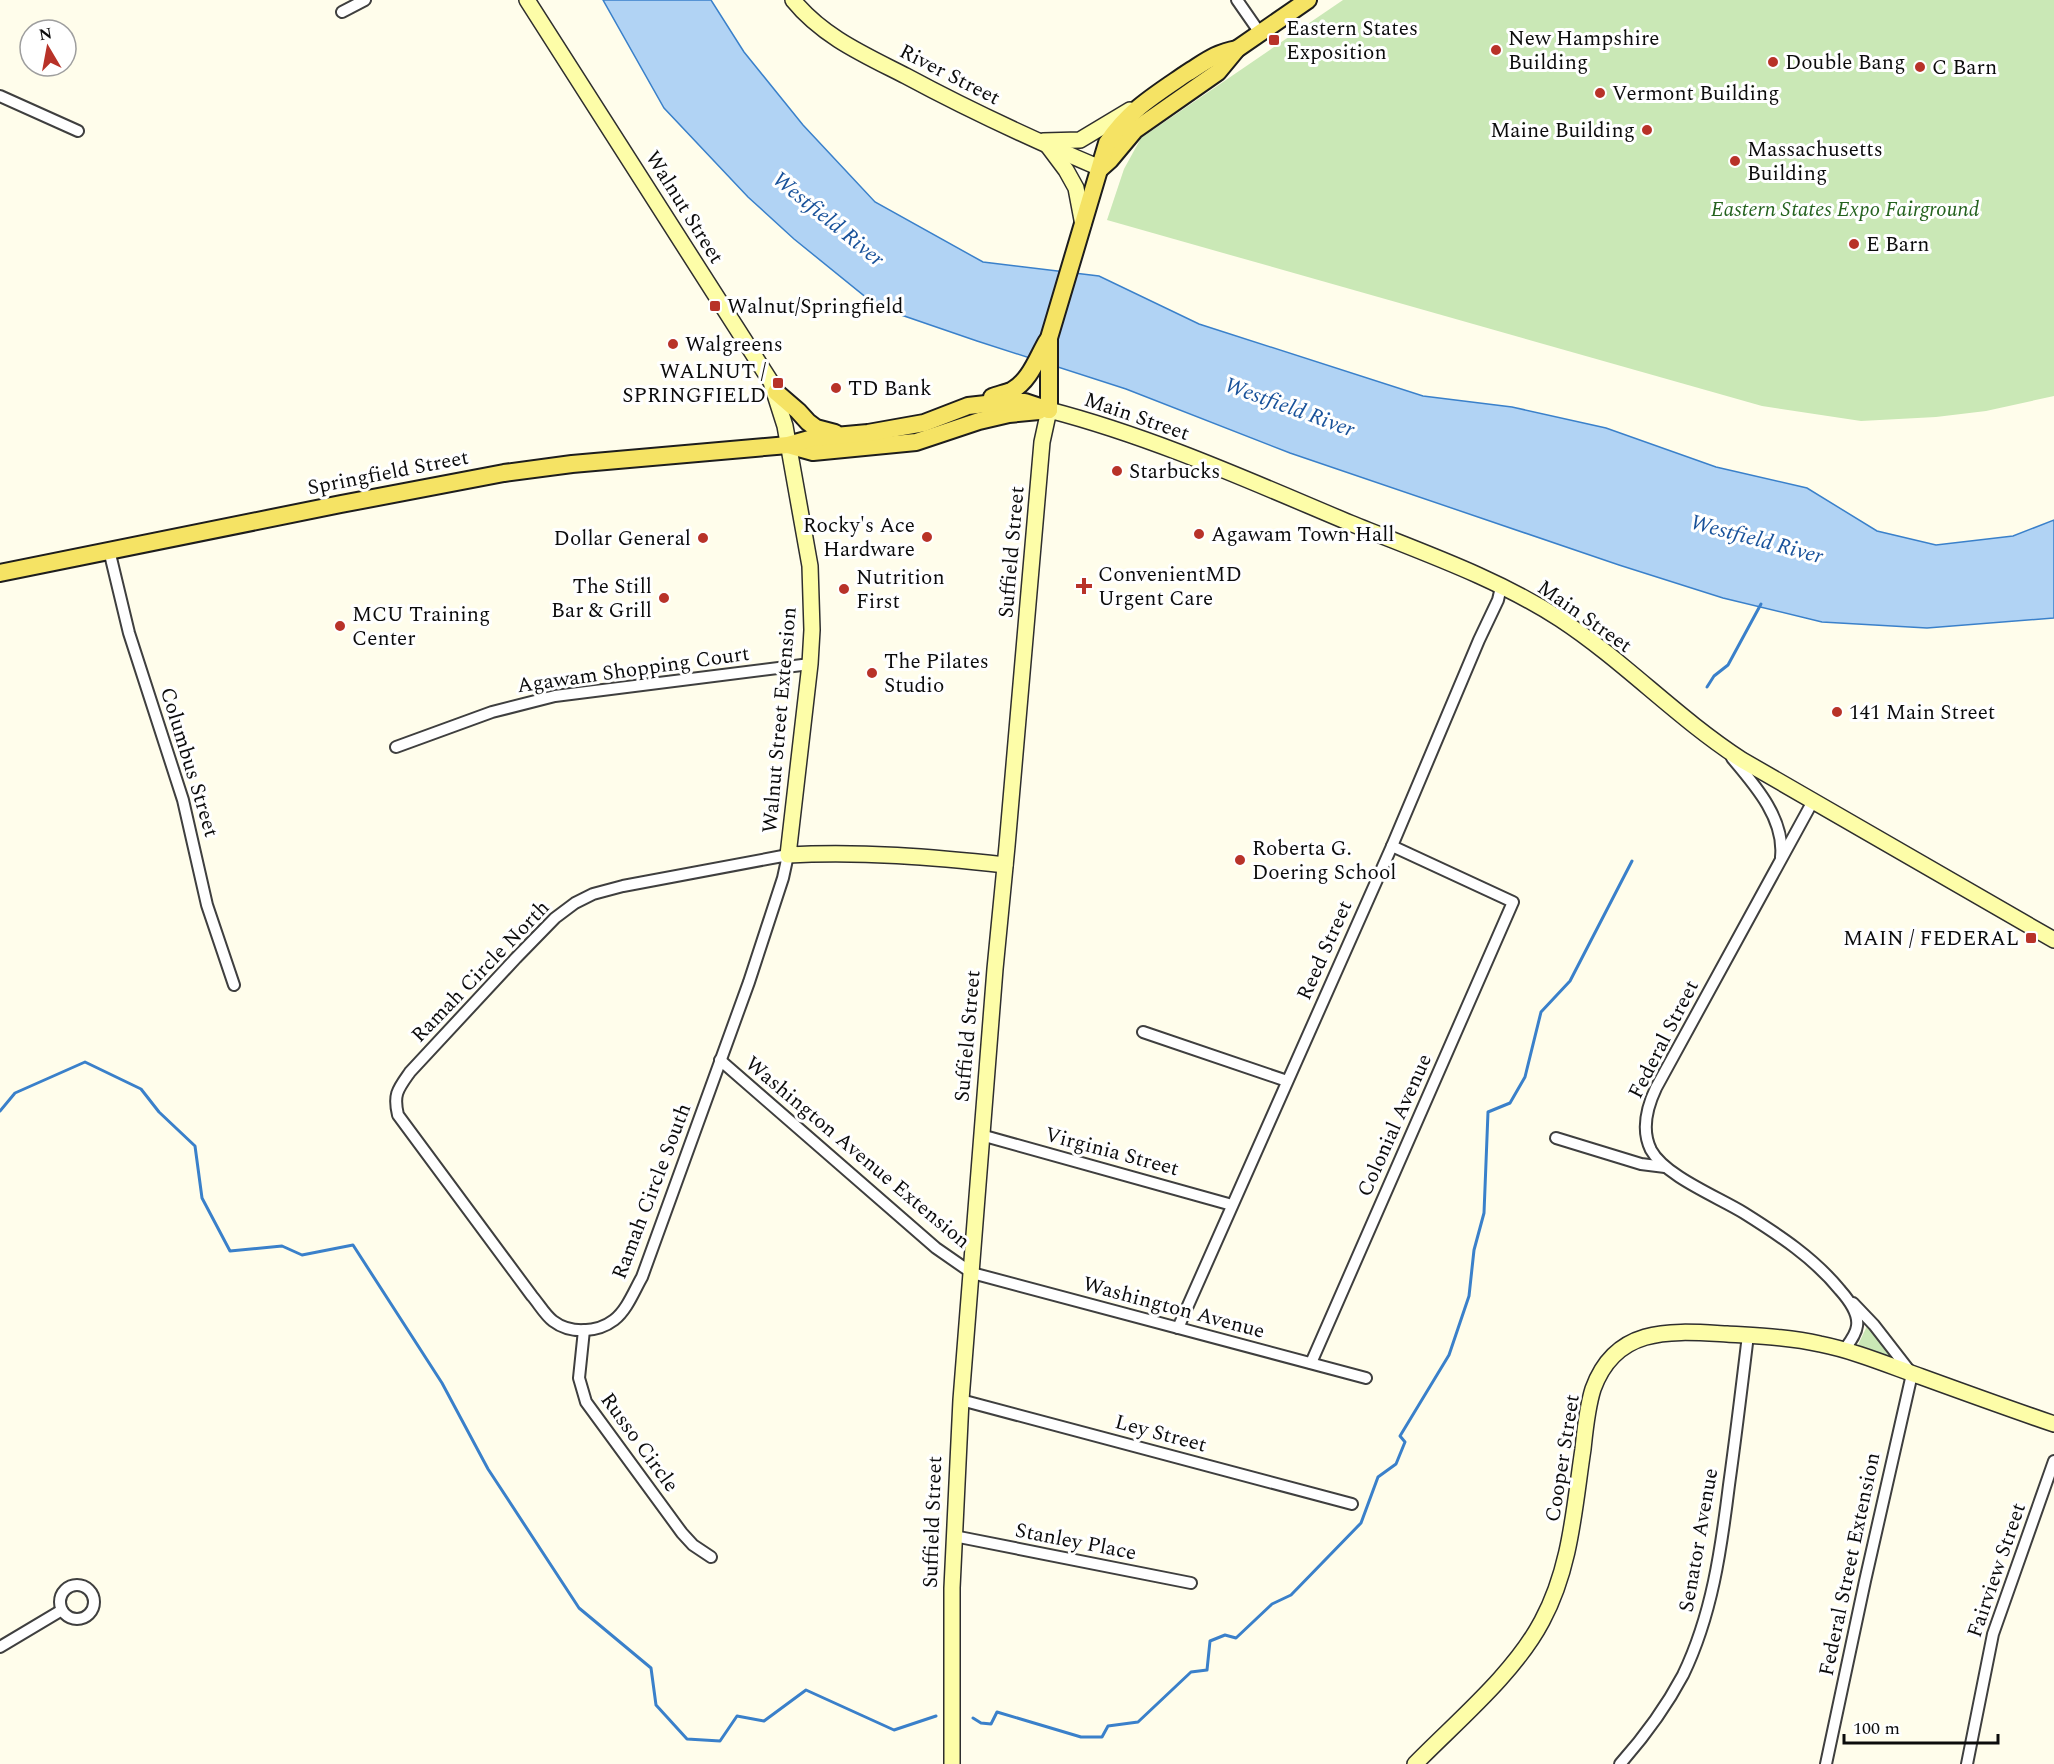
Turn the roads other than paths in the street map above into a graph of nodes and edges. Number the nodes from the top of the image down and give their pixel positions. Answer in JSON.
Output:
{"nodes":[{"id":1,"x":365,"y":0,"type":"edge"},
{"id":2,"x":526,"y":0,"type":"edge"},
{"id":3,"x":793,"y":0,"type":"edge"},
{"id":4,"x":1237,"y":0,"type":"edge"},
{"id":5,"x":1308,"y":0,"type":"edge"},
{"id":6,"x":342,"y":12,"type":"dead end"},
{"id":7,"x":1260,"y":33,"type":"junction"},
{"id":8,"x":1237,"y":49,"type":"junction"},
{"id":9,"x":0,"y":96,"type":"edge"},
{"id":10,"x":1150,"y":97,"type":"junction"},
{"id":11,"x":78,"y":130,"type":"dead end"},
{"id":12,"x":1044,"y":143,"type":"junction"},
{"id":13,"x":1100,"y":168,"type":"junction"},
{"id":14,"x":1083,"y":225,"type":"junction"},
{"id":15,"x":1041,"y":370,"type":"junction"},
{"id":16,"x":776,"y":392,"type":"junction"},
{"id":17,"x":968,"y":406,"type":"junction"},
{"id":18,"x":1049,"y":410,"type":"junction"},
{"id":19,"x":842,"y":435,"type":"junction"},
{"id":20,"x":788,"y":445,"type":"junction"},
{"id":21,"x":109,"y":550,"type":"junction"},
{"id":22,"x":0,"y":573,"type":"edge"},
{"id":23,"x":1502,"y":586,"type":"junction"},
{"id":24,"x":810,"y":664,"type":"junction"},
{"id":25,"x":396,"y":747,"type":"dead end"},
{"id":26,"x":1722,"y":747,"type":"junction"},
{"id":27,"x":1813,"y":801,"type":"junction"},
{"id":28,"x":1392,"y":846,"type":"junction"},
{"id":29,"x":788,"y":855,"type":"junction"},
{"id":30,"x":1780,"y":860,"type":"junction"},
{"id":31,"x":1005,"y":865,"type":"junction"},
{"id":32,"x":2054,"y":940,"type":"edge"},
{"id":33,"x":234,"y":985,"type":"dead end"},
{"id":34,"x":1143,"y":1032,"type":"dead end"},
{"id":35,"x":720,"y":1060,"type":"junction"},
{"id":36,"x":1287,"y":1081,"type":"junction"},
{"id":37,"x":981,"y":1136,"type":"junction"},
{"id":38,"x":1556,"y":1138,"type":"dead end"},
{"id":39,"x":1665,"y":1167,"type":"junction"},
{"id":40,"x":1232,"y":1205,"type":"junction"},
{"id":41,"x":972,"y":1273,"type":"junction"},
{"id":42,"x":1843,"y":1293,"type":"junction"},
{"id":43,"x":1178,"y":1328,"type":"junction"},
{"id":44,"x":584,"y":1330,"type":"junction"},
{"id":45,"x":1748,"y":1335,"type":"junction"},
{"id":46,"x":1844,"y":1350,"type":"junction"},
{"id":47,"x":1311,"y":1364,"type":"junction"},
{"id":48,"x":1912,"y":1374,"type":"junction"},
{"id":49,"x":1365,"y":1378,"type":"dead end"},
{"id":50,"x":961,"y":1400,"type":"junction"},
{"id":51,"x":2054,"y":1424,"type":"edge"},
{"id":52,"x":2054,"y":1461,"type":"edge"},
{"id":53,"x":1352,"y":1504,"type":"dead end"},
{"id":54,"x":954,"y":1536,"type":"junction"},
{"id":55,"x":711,"y":1557,"type":"dead end"},
{"id":56,"x":1191,"y":1583,"type":"dead end"},
{"id":57,"x":62,"y":1610,"type":"dead end"},
{"id":58,"x":0,"y":1647,"type":"edge"},
{"id":59,"x":1624,"y":1763,"type":"edge"},
{"id":60,"x":952,"y":1764,"type":"edge"},
{"id":61,"x":1415,"y":1764,"type":"edge"},
{"id":62,"x":1826,"y":1764,"type":"edge"},
{"id":63,"x":1967,"y":1764,"type":"edge"}],
"edges":[{"from":1,"to":6,"type":"street"},
{"from":2,"to":16,"type":"main road","name":"Walnut Street"},
{"from":3,"to":12,"type":"main road","name":"River Street"},
{"from":4,"to":7,"type":"street"},
{"from":5,"to":7,"type":"main road"},
{"from":7,"to":8,"type":"main road"},
{"from":8,"to":10,"type":"main road","name":"Suffield Street"},
{"from":8,"to":13,"type":"main road"},
{"from":9,"to":11,"type":"street"},
{"from":10,"to":12,"type":"main road"},
{"from":10,"to":13,"type":"main road","name":"Suffield Street"},
{"from":12,"to":13,"type":"main road","name":"River Street"},
{"from":12,"to":14,"type":"main road"},
{"from":13,"to":14,"type":"main road","name":"Suffield Street"},
{"from":14,"to":15,"type":"main road","name":"Suffield Street"},
{"from":15,"to":17,"type":"main road"},
{"from":15,"to":18,"type":"main road","name":"Suffield Street"},
{"from":16,"to":19,"type":"main road"},
{"from":16,"to":20,"type":"main road","name":"Walnut Street"},
{"from":17,"to":18,"type":"main road","name":"Springfield Street"},
{"from":17,"to":19,"type":"main road","name":"Springfield Street"},
{"from":18,"to":20,"type":"main road","name":"Springfield Street"},
{"from":18,"to":23,"type":"main road","name":"Main Street"},
{"from":18,"to":31,"type":"main road","name":"Suffield Street"},
{"from":19,"to":20,"type":"main road","name":"Springfield Street"},
{"from":20,"to":21,"type":"main road","name":"Springfield Street"},
{"from":20,"to":24,"type":"main road","name":"Walnut Street Extension"},
{"from":21,"to":22,"type":"main road","name":"Springfield Street"},
{"from":21,"to":33,"type":"street","name":"Columbus Street"},
{"from":23,"to":26,"type":"main road","name":"Main Street"},
{"from":23,"to":28,"type":"street","name":"Reed Street"},
{"from":24,"to":25,"type":"street","name":"Agawam Shopping Court"},
{"from":24,"to":29,"type":"main road","name":"Walnut Street Extension"},
{"from":26,"to":27,"type":"main road","name":"Main Street"},
{"from":26,"to":30,"type":"street"},
{"from":27,"to":30,"type":"street","name":"Federal Street"},
{"from":27,"to":32,"type":"main road","name":"Main Street"},
{"from":28,"to":36,"type":"street","name":"Reed Street"},
{"from":28,"to":47,"type":"street","name":"Colonial Avenue"},
{"from":29,"to":31,"type":"main road","name":"Walnut Street Extension"},
{"from":29,"to":35,"type":"street","name":"Ramah Circle South"},
{"from":29,"to":44,"type":"street","name":"Ramah Circle North"},
{"from":30,"to":39,"type":"street","name":"Federal Street"},
{"from":31,"to":37,"type":"main road","name":"Suffield Street"},
{"from":34,"to":36,"type":"street"},
{"from":35,"to":41,"type":"street","name":"Washington Avenue Extension"},
{"from":35,"to":44,"type":"street","name":"Ramah Circle South"},
{"from":36,"to":40,"type":"street","name":"Reed Street"},
{"from":37,"to":40,"type":"street","name":"Virginia Street"},
{"from":37,"to":41,"type":"main road","name":"Suffield Street"},
{"from":38,"to":39,"type":"street"},
{"from":39,"to":42,"type":"street","name":"Federal Street"},
{"from":40,"to":43,"type":"street","name":"Reed Street"},
{"from":41,"to":43,"type":"street","name":"Washington Avenue"},
{"from":41,"to":50,"type":"main road","name":"Suffield Street"},
{"from":42,"to":46,"type":"street","name":"Federal Street"},
{"from":42,"to":48,"type":"street","name":"Federal Street"},
{"from":43,"to":47,"type":"street","name":"Washington Avenue"},
{"from":44,"to":55,"type":"street","name":"Russo Circle"},
{"from":45,"to":46,"type":"main road","name":"Cooper Street"},
{"from":45,"to":59,"type":"street","name":"Senator Avenue"},
{"from":45,"to":61,"type":"main road","name":"Cooper Street"},
{"from":46,"to":48,"type":"main road","name":"Cooper Street"},
{"from":47,"to":49,"type":"street","name":"Washington Avenue"},
{"from":48,"to":51,"type":"main road","name":"Cooper Street"},
{"from":48,"to":62,"type":"street","name":"Federal Street Extension"},
{"from":50,"to":53,"type":"street","name":"Ley Street"},
{"from":50,"to":54,"type":"main road","name":"Suffield Street"},
{"from":52,"to":63,"type":"street","name":"Fairview Street"},
{"from":54,"to":56,"type":"street","name":"Stanley Place"},
{"from":54,"to":60,"type":"main road","name":"Suffield Street"},
{"from":57,"to":58,"type":"street"}]}
